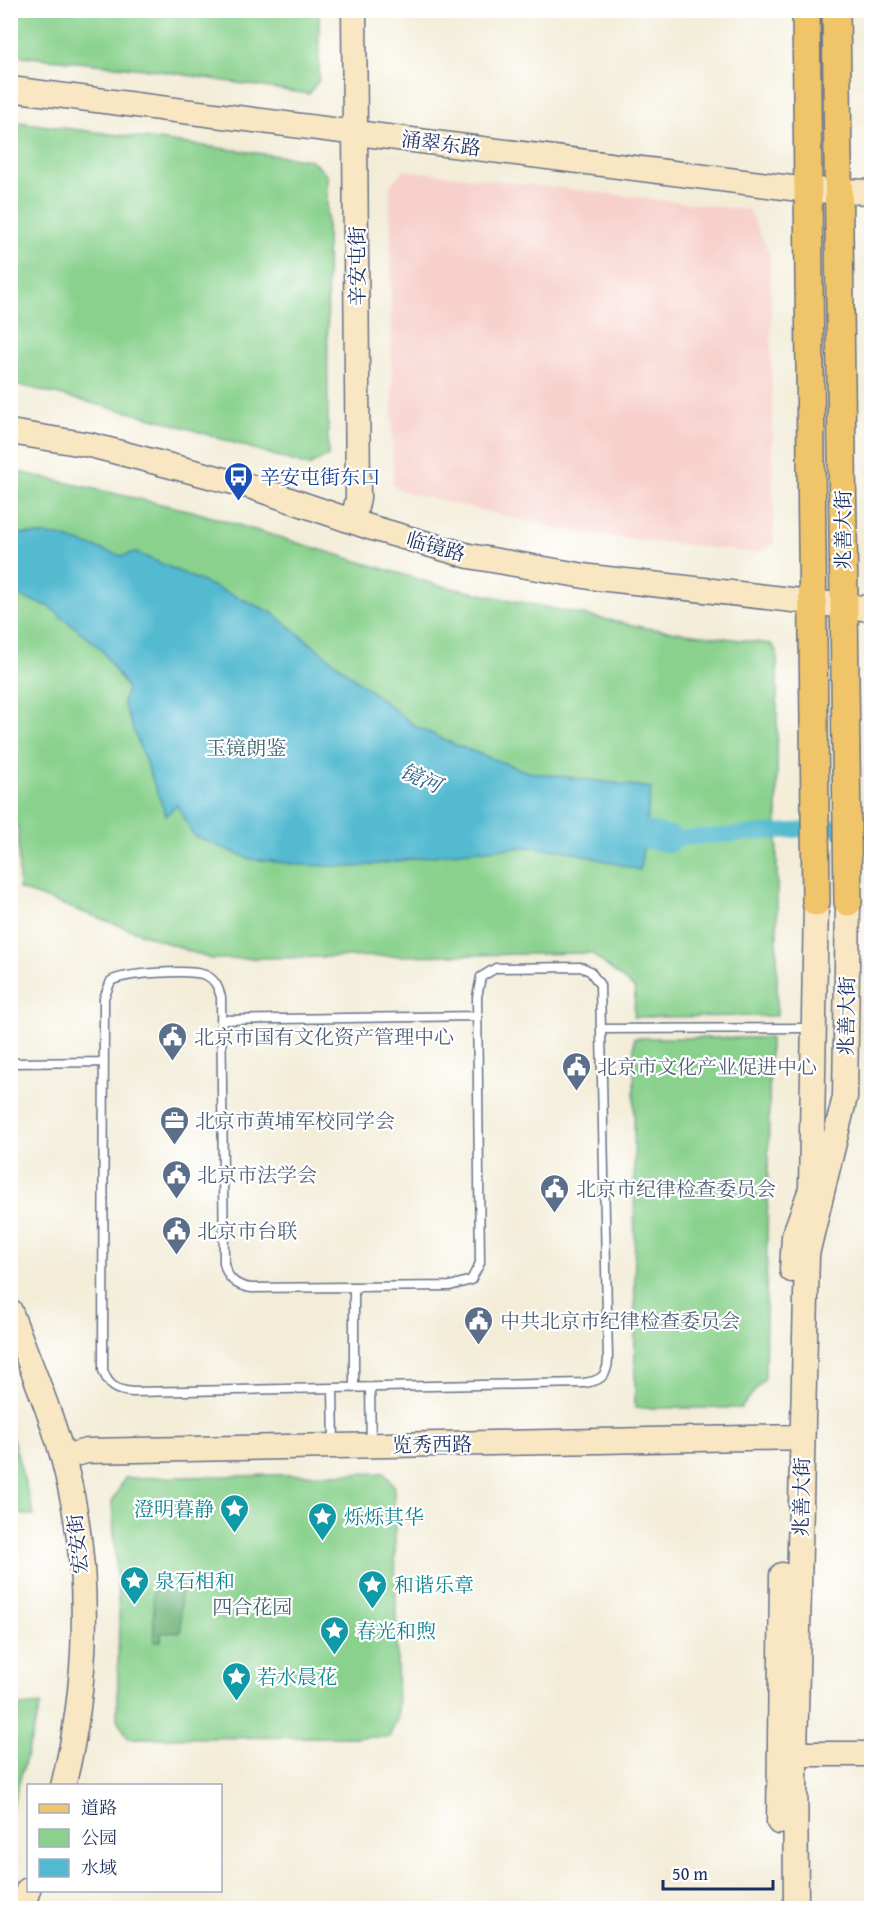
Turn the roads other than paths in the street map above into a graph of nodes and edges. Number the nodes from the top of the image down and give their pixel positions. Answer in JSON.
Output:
{"nodes":[{"id":1,"x":354,"y":10,"type":"edge"},
{"id":2,"x":806,"y":10,"type":"edge"},
{"id":3,"x":836,"y":10,"type":"edge"},
{"id":4,"x":10,"y":89,"type":"edge"},
{"id":5,"x":356,"y":132,"type":"junction"},
{"id":6,"x":807,"y":190,"type":"junction"},
{"id":7,"x":837,"y":191,"type":"junction"},
{"id":8,"x":872,"y":192,"type":"edge"},
{"id":9,"x":10,"y":432,"type":"edge"},
{"id":10,"x":352,"y":521,"type":"junction"},
{"id":11,"x":814,"y":604,"type":"junction"},
{"id":12,"x":843,"y":607,"type":"junction"},
{"id":13,"x":872,"y":609,"type":"edge"},
{"id":14,"x":816,"y":902,"type":"joint"},
{"id":15,"x":848,"y":902,"type":"joint"},
{"id":16,"x":478,"y":1016,"type":"junction"},
{"id":17,"x":221,"y":1020,"type":"junction"},
{"id":18,"x":814,"y":1028,"type":"junction"},
{"id":19,"x":601,"y":1029,"type":"junction"},
{"id":20,"x":104,"y":1062,"type":"junction"},
{"id":21,"x":10,"y":1063,"type":"edge"},
{"id":22,"x":354,"y":1287,"type":"junction"},
{"id":23,"x":10,"y":1311,"type":"edge"},
{"id":24,"x":354,"y":1388,"type":"junction"},
{"id":25,"x":370,"y":1388,"type":"junction"},
{"id":26,"x":333,"y":1389,"type":"junction"},
{"id":27,"x":794,"y":1437,"type":"junction"},
{"id":28,"x":371,"y":1445,"type":"junction"},
{"id":29,"x":334,"y":1446,"type":"junction"},
{"id":30,"x":63,"y":1457,"type":"junction"},
{"id":31,"x":786,"y":1754,"type":"junction"},
{"id":32,"x":872,"y":1754,"type":"edge"},
{"id":33,"x":63,"y":1784,"type":"edge"},
{"id":34,"x":27,"y":1892,"type":"edge"},
{"id":35,"x":22,"y":1908,"type":"edge"},
{"id":36,"x":780,"y":1908,"type":"edge"},
{"id":37,"x":796,"y":1908,"type":"edge"}],
"edges":[{"from":1,"to":5,"type":"street","name":"辛安屯街"},
{"from":2,"to":6,"type":"main road","name":"兆善大街"},
{"from":3,"to":7,"type":"main road","name":"兆善大街"},
{"from":4,"to":5,"type":"street","name":"涌翠东路"},
{"from":5,"to":6,"type":"street","name":"涌翠东路"},
{"from":5,"to":10,"type":"street","name":"辛安屯街"},
{"from":6,"to":7,"type":"street","name":"涌翠东路"},
{"from":6,"to":11,"type":"main road","name":"兆善大街"},
{"from":7,"to":8,"type":"street","name":"涌翠东路"},
{"from":7,"to":12,"type":"main road","name":"兆善大街"},
{"from":9,"to":10,"type":"street","name":"临镜路"},
{"from":10,"to":11,"type":"street","name":"临镜路"},
{"from":11,"to":12,"type":"street","name":"临镜路"},
{"from":11,"to":14,"type":"main road","name":"兆善大街"},
{"from":12,"to":13,"type":"street","name":"临镜路"},
{"from":12,"to":15,"type":"main road","name":"兆善大街"},
{"from":14,"to":18,"type":"street","name":"兆善大街"},
{"from":15,"to":27,"type":"street","name":"兆善大街"},
{"from":16,"to":17,"type":"lane"},
{"from":16,"to":19,"type":"lane"},
{"from":16,"to":22,"type":"lane"},
{"from":17,"to":20,"type":"lane"},
{"from":17,"to":22,"type":"lane"},
{"from":18,"to":19,"type":"lane"},
{"from":18,"to":27,"type":"street","name":"兆善大街"},
{"from":19,"to":25,"type":"lane"},
{"from":20,"to":21,"type":"lane"},
{"from":20,"to":26,"type":"lane"},
{"from":22,"to":24,"type":"lane"},
{"from":23,"to":30,"type":"street","name":"宏安街"},
{"from":24,"to":25,"type":"lane"},
{"from":24,"to":26,"type":"lane"},
{"from":25,"to":28,"type":"lane"},
{"from":26,"to":29,"type":"lane"},
{"from":27,"to":28,"type":"street","name":"览秀西路"},
{"from":27,"to":31,"type":"street","name":"兆善大街"},
{"from":28,"to":29,"type":"street","name":"览秀西路"},
{"from":29,"to":30,"type":"street","name":"览秀西路"},
{"from":30,"to":33,"type":"street","name":"宏安街"},
{"from":31,"to":32,"type":"street"},
{"from":31,"to":36,"type":"street","name":"兆善大街"},
{"from":31,"to":37,"type":"street","name":"兆善大街"},
{"from":34,"to":35,"type":"street"}]}
